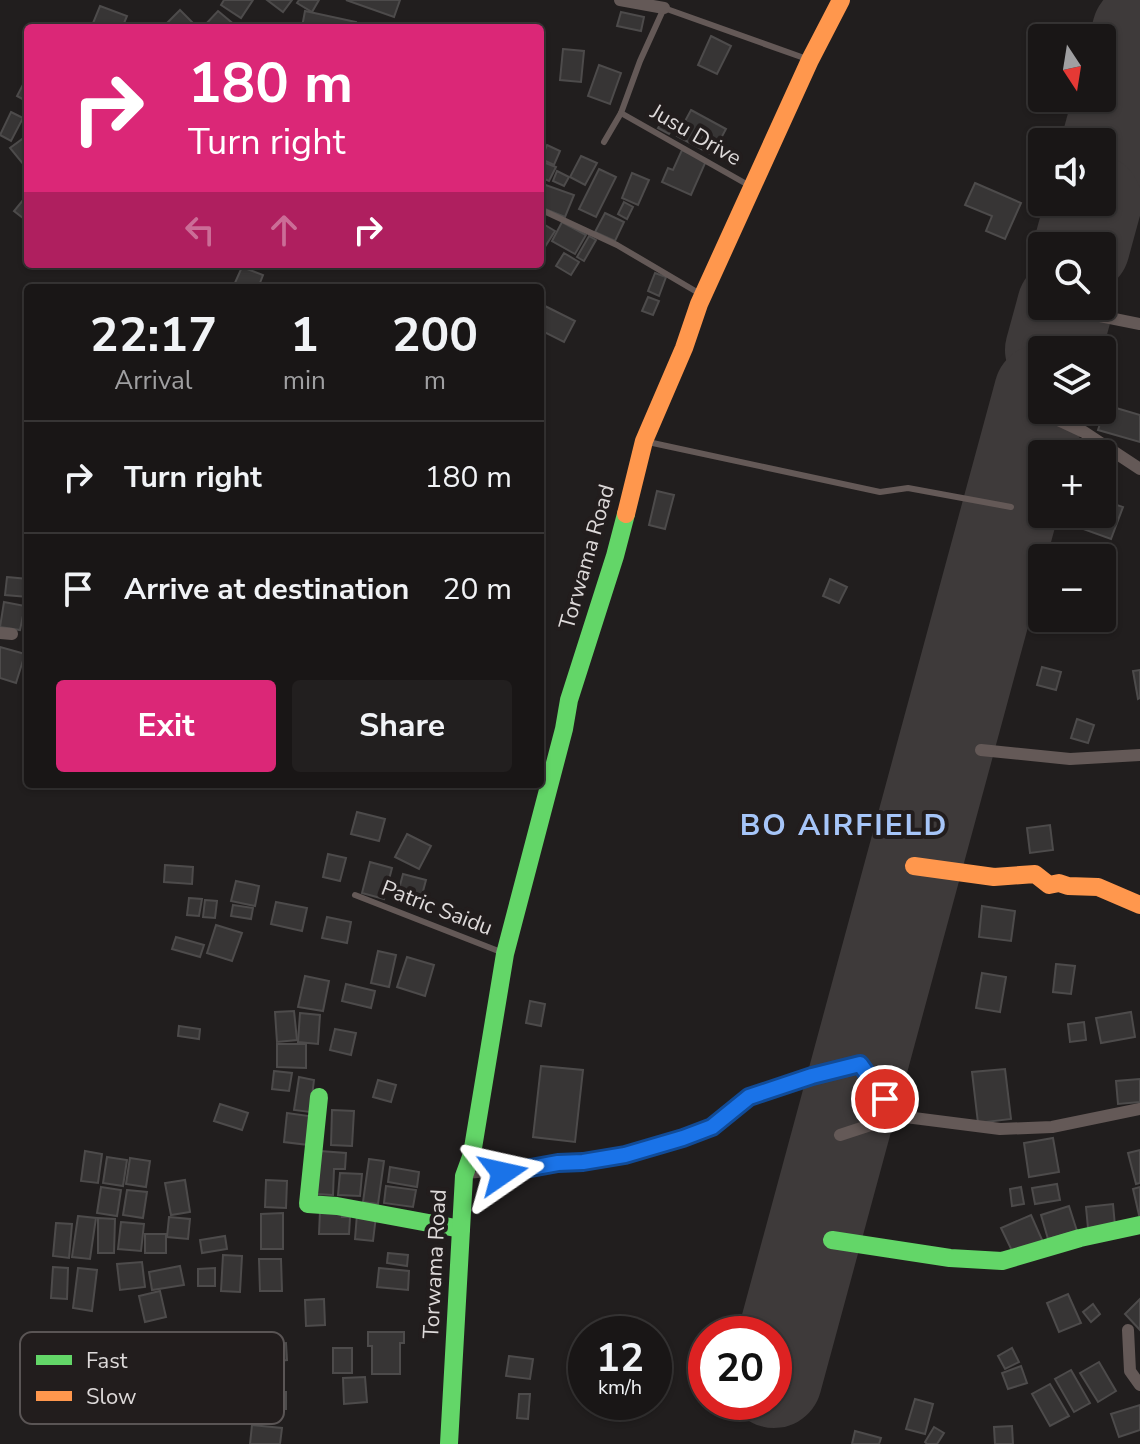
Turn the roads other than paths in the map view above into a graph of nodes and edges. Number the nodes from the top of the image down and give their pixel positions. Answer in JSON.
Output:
{"nodes":[{"id":1,"x":620,"y":0,"type":"edge"},
{"id":2,"x":841,"y":0,"type":"edge"},
{"id":3,"x":664,"y":8,"type":"junction"},
{"id":4,"x":810,"y":60,"type":"junction"},
{"id":5,"x":621,"y":113,"type":"junction"},
{"id":6,"x":604,"y":142,"type":"dead end"},
{"id":7,"x":753,"y":188,"type":"junction"},
{"id":8,"x":546,"y":212,"type":"dead end"},
{"id":9,"x":704,"y":295,"type":"junction"},
{"id":10,"x":1116,"y":319,"type":"edge"},
{"id":11,"x":1140,"y":324,"type":"edge"},
{"id":12,"x":1067,"y":424,"type":"edge"},
{"id":13,"x":644,"y":441,"type":"junction"},
{"id":14,"x":1140,"y":469,"type":"edge"},
{"id":15,"x":1011,"y":507,"type":"dead end"},
{"id":16,"x":981,"y":750,"type":"dead end"},
{"id":17,"x":1140,"y":755,"type":"edge"},
{"id":18,"x":914,"y":866,"type":"dead end"},
{"id":19,"x":355,"y":895,"type":"dead end"},
{"id":20,"x":1140,"y":905,"type":"edge"},
{"id":21,"x":505,"y":954,"type":"junction"},
{"id":22,"x":860,"y":1064,"type":"joint"},
{"id":23,"x":319,"y":1097,"type":"dead end"},
{"id":24,"x":1140,"y":1109,"type":"edge"},
{"id":25,"x":898,"y":1116,"type":"junction"},
{"id":26,"x":840,"y":1135,"type":"dead end"},
{"id":27,"x":464,"y":1176,"type":"junction"},
{"id":28,"x":1140,"y":1225,"type":"edge"},
{"id":29,"x":461,"y":1229,"type":"junction"},
{"id":30,"x":832,"y":1240,"type":"dead end"},
{"id":31,"x":1128,"y":1330,"type":"dead end"},
{"id":32,"x":1140,"y":1385,"type":"edge"},
{"id":33,"x":449,"y":1444,"type":"edge"}],
"edges":[{"from":1,"to":3,"type":"street"},
{"from":2,"to":4,"type":"main road","name":"Torwama Road"},
{"from":3,"to":4,"type":"lane"},
{"from":3,"to":5,"type":"lane"},
{"from":4,"to":7,"type":"main road","name":"Torwama Road"},
{"from":5,"to":6,"type":"lane"},
{"from":5,"to":7,"type":"lane","name":"Jusu Drive"},
{"from":7,"to":9,"type":"main road","name":"Torwama Road"},
{"from":8,"to":9,"type":"lane"},
{"from":9,"to":13,"type":"main road","name":"Torwama Road"},
{"from":10,"to":11,"type":"street"},
{"from":12,"to":14,"type":"street"},
{"from":13,"to":15,"type":"lane"},
{"from":13,"to":21,"type":"main road","name":"Torwama Road"},
{"from":16,"to":17,"type":"street"},
{"from":18,"to":20,"type":"main road"},
{"from":19,"to":21,"type":"lane","name":"Patric Saidu"},
{"from":21,"to":27,"type":"main road","name":"Torwama Road"},
{"from":22,"to":25,"type":"street"},
{"from":22,"to":27,"type":"lane"},
{"from":23,"to":29,"type":"main road"},
{"from":24,"to":25,"type":"street"},
{"from":25,"to":26,"type":"street"},
{"from":27,"to":29,"type":"main road","name":"Torwama Road"},
{"from":28,"to":30,"type":"main road"},
{"from":29,"to":33,"type":"main road","name":"Torwama Road"},
{"from":31,"to":32,"type":"street"}]}
